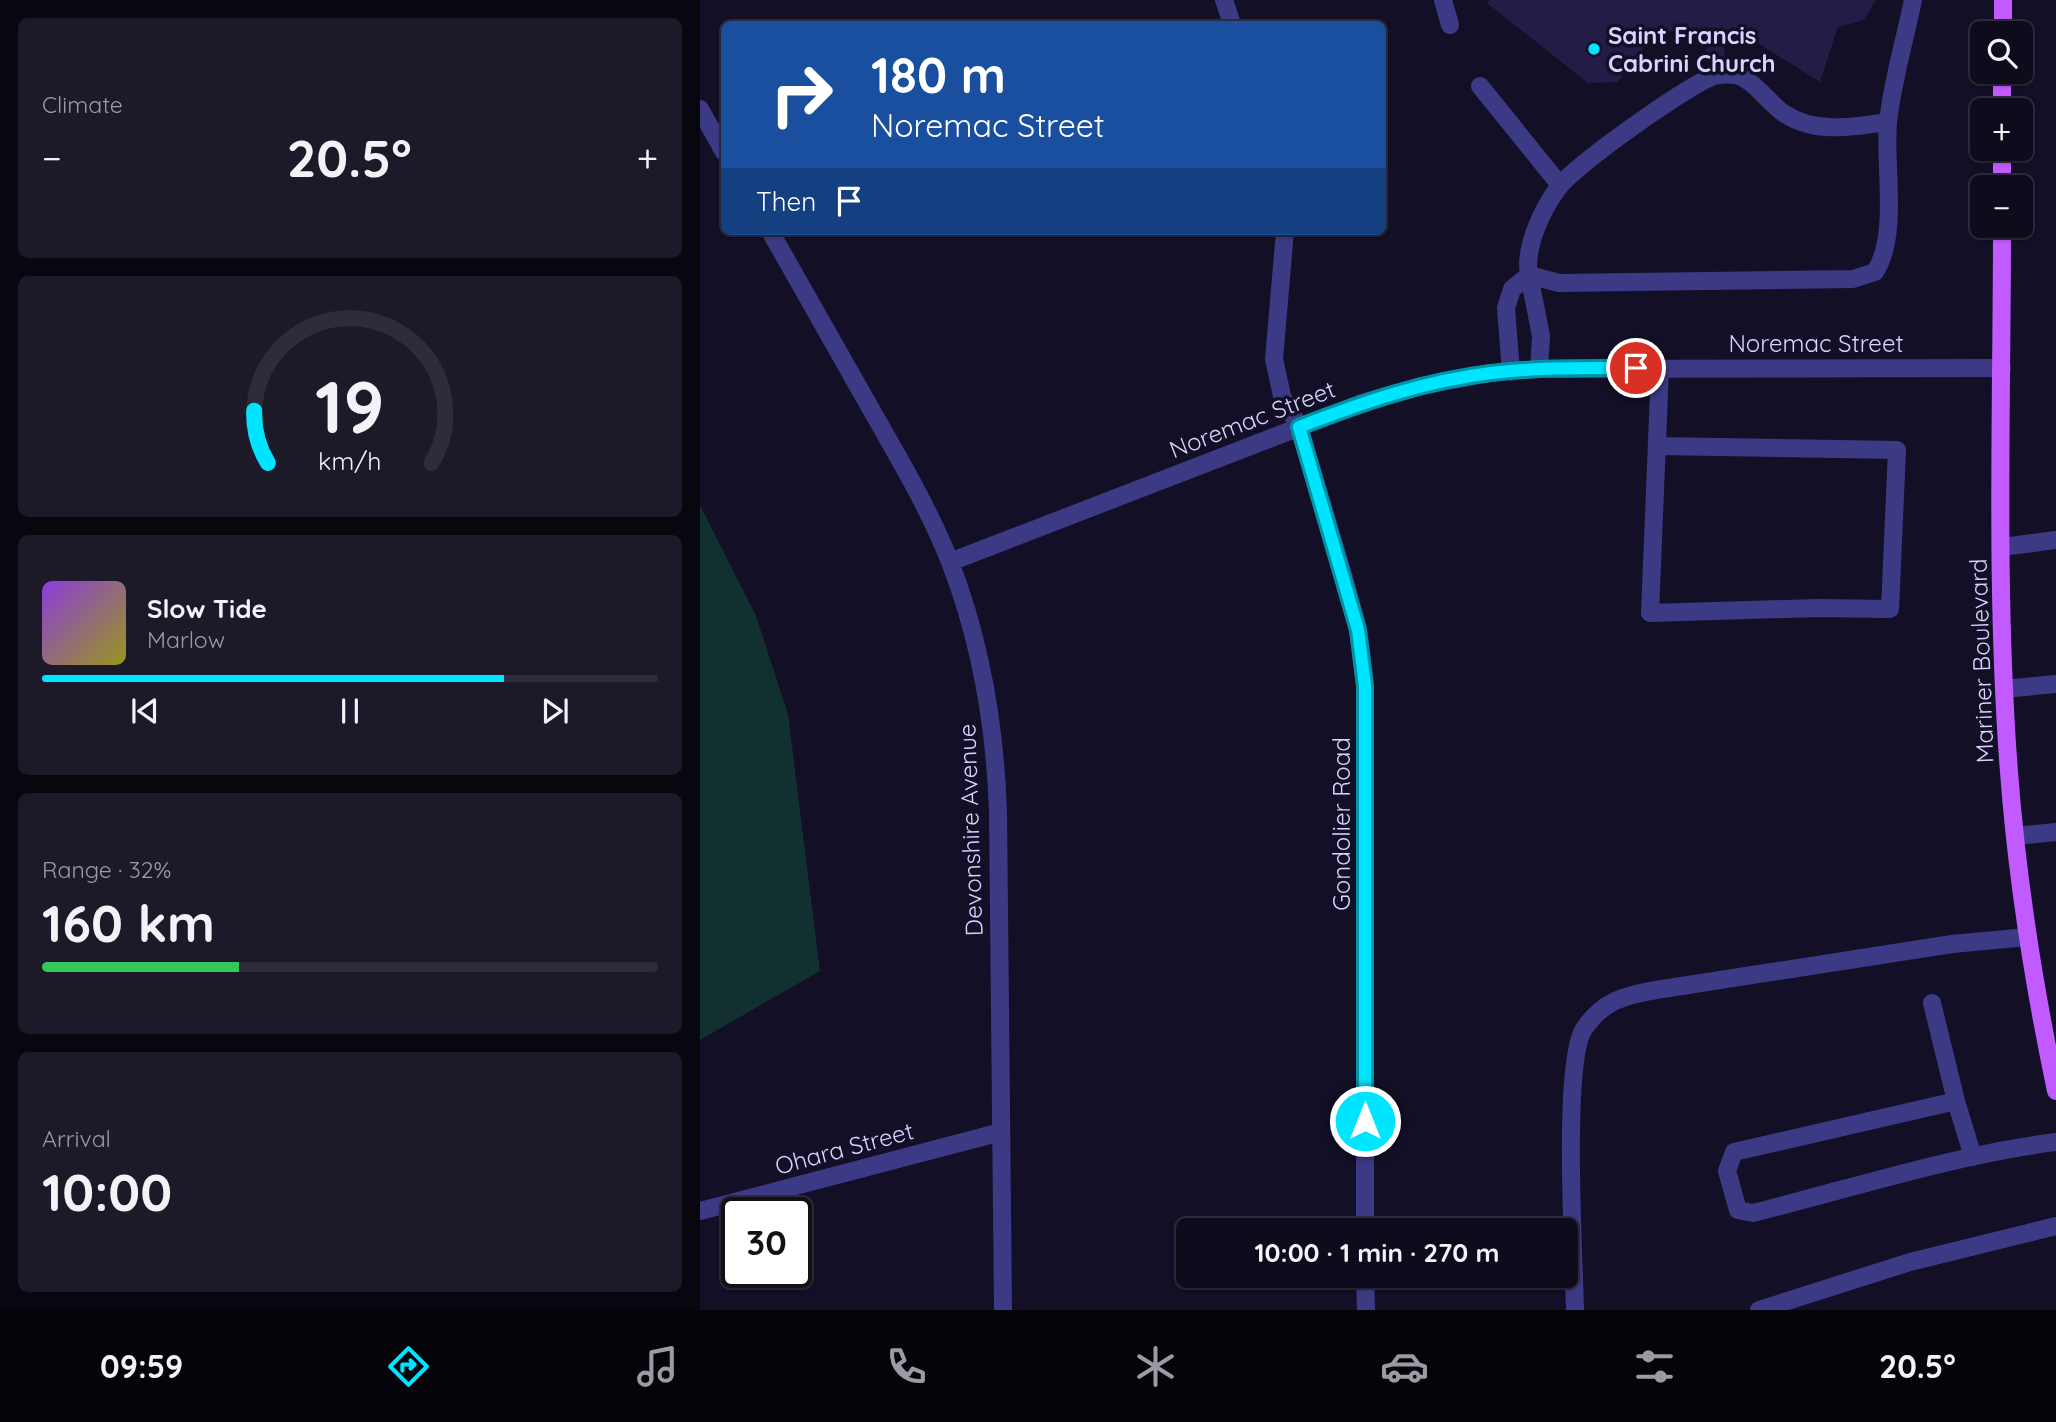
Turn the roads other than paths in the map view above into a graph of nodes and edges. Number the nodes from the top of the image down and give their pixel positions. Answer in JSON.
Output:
{"nodes":[{"id":1,"x":1224,"y":0,"type":"edge"},
{"id":2,"x":1443,"y":0,"type":"edge"},
{"id":3,"x":1913,"y":0,"type":"edge"},
{"id":4,"x":2003,"y":0,"type":"edge"},
{"id":5,"x":1231,"y":21,"type":"edge"},
{"id":6,"x":2003,"y":21,"type":"edge"},
{"id":7,"x":1450,"y":25,"type":"dead end"},
{"id":8,"x":1480,"y":86,"type":"dead end"},
{"id":9,"x":700,"y":109,"type":"edge"},
{"id":10,"x":1888,"y":122,"type":"junction"},
{"id":11,"x":721,"y":147,"type":"edge"},
{"id":12,"x":1560,"y":185,"type":"junction"},
{"id":13,"x":771,"y":235,"type":"edge"},
{"id":14,"x":1285,"y":235,"type":"edge"},
{"id":15,"x":2002,"y":238,"type":"edge"},
{"id":16,"x":1529,"y":275,"type":"junction"},
{"id":17,"x":1660,"y":368,"type":"junction"},
{"id":18,"x":2002,"y":368,"type":"junction"},
{"id":19,"x":1539,"y":369,"type":"junction"},
{"id":20,"x":1511,"y":372,"type":"junction"},
{"id":21,"x":1299,"y":427,"type":"junction"},
{"id":22,"x":1658,"y":446,"type":"junction"},
{"id":23,"x":2056,"y":540,"type":"edge"},
{"id":24,"x":2002,"y":547,"type":"junction"},
{"id":25,"x":950,"y":562,"type":"junction"},
{"id":26,"x":2056,"y":684,"type":"edge"},
{"id":27,"x":2004,"y":689,"type":"junction"},
{"id":28,"x":2056,"y":832,"type":"edge"},
{"id":29,"x":2015,"y":836,"type":"junction"},
{"id":30,"x":2027,"y":937,"type":"junction"},
{"id":31,"x":1932,"y":1003,"type":"dead end"},
{"id":32,"x":2056,"y":1091,"type":"edge"},
{"id":33,"x":1956,"y":1101,"type":"junction"},
{"id":34,"x":1001,"y":1132,"type":"junction"},
{"id":35,"x":2056,"y":1142,"type":"edge"},
{"id":36,"x":1973,"y":1157,"type":"junction"},
{"id":37,"x":700,"y":1211,"type":"edge"},
{"id":38,"x":1366,"y":1218,"type":"edge"},
{"id":39,"x":2056,"y":1226,"type":"edge"},
{"id":40,"x":1366,"y":1288,"type":"edge"},
{"id":41,"x":1003,"y":1310,"type":"edge"},
{"id":42,"x":1366,"y":1310,"type":"edge"},
{"id":43,"x":1575,"y":1310,"type":"edge"},
{"id":44,"x":1759,"y":1310,"type":"edge"}],
"edges":[{"from":1,"to":5,"type":"street"},
{"from":2,"to":7,"type":"street"},
{"from":3,"to":10,"type":"street"},
{"from":4,"to":6,"type":"main road"},
{"from":8,"to":12,"type":"street"},
{"from":9,"to":11,"type":"street"},
{"from":10,"to":12,"type":"street"},
{"from":10,"to":16,"type":"street"},
{"from":12,"to":16,"type":"street"},
{"from":13,"to":25,"type":"street","name":"Devonshire Avenue"},
{"from":14,"to":21,"type":"street","name":"Gondolier Road"},
{"from":15,"to":18,"type":"main road","name":"Mariner Boulevard"},
{"from":16,"to":19,"type":"street"},
{"from":16,"to":20,"type":"street"},
{"from":17,"to":18,"type":"street","name":"Noremac Street"},
{"from":17,"to":19,"type":"street","name":"Noremac Street"},
{"from":17,"to":22,"type":"street"},
{"from":18,"to":24,"type":"main road","name":"Mariner Boulevard"},
{"from":19,"to":20,"type":"street","name":"Noremac Street"},
{"from":20,"to":21,"type":"street","name":"Noremac Street"},
{"from":21,"to":25,"type":"street","name":"Noremac Street"},
{"from":21,"to":38,"type":"street","name":"Gondolier Road"},
{"from":22,"to":22,"type":"street"},
{"from":23,"to":24,"type":"street"},
{"from":24,"to":27,"type":"main road","name":"Mariner Boulevard"},
{"from":25,"to":34,"type":"street","name":"Devonshire Avenue"},
{"from":26,"to":27,"type":"street"},
{"from":27,"to":29,"type":"main road","name":"Mariner Boulevard"},
{"from":28,"to":29,"type":"street"},
{"from":29,"to":30,"type":"main road","name":"Mariner Boulevard"},
{"from":30,"to":32,"type":"main road","name":"Mariner Boulevard"},
{"from":30,"to":43,"type":"street"},
{"from":31,"to":33,"type":"street"},
{"from":33,"to":36,"type":"street"},
{"from":33,"to":36,"type":"street"},
{"from":34,"to":37,"type":"street","name":"Ohara Street"},
{"from":34,"to":41,"type":"street","name":"Devonshire Avenue"},
{"from":35,"to":36,"type":"street"},
{"from":39,"to":44,"type":"street"},
{"from":40,"to":42,"type":"street"}]}
